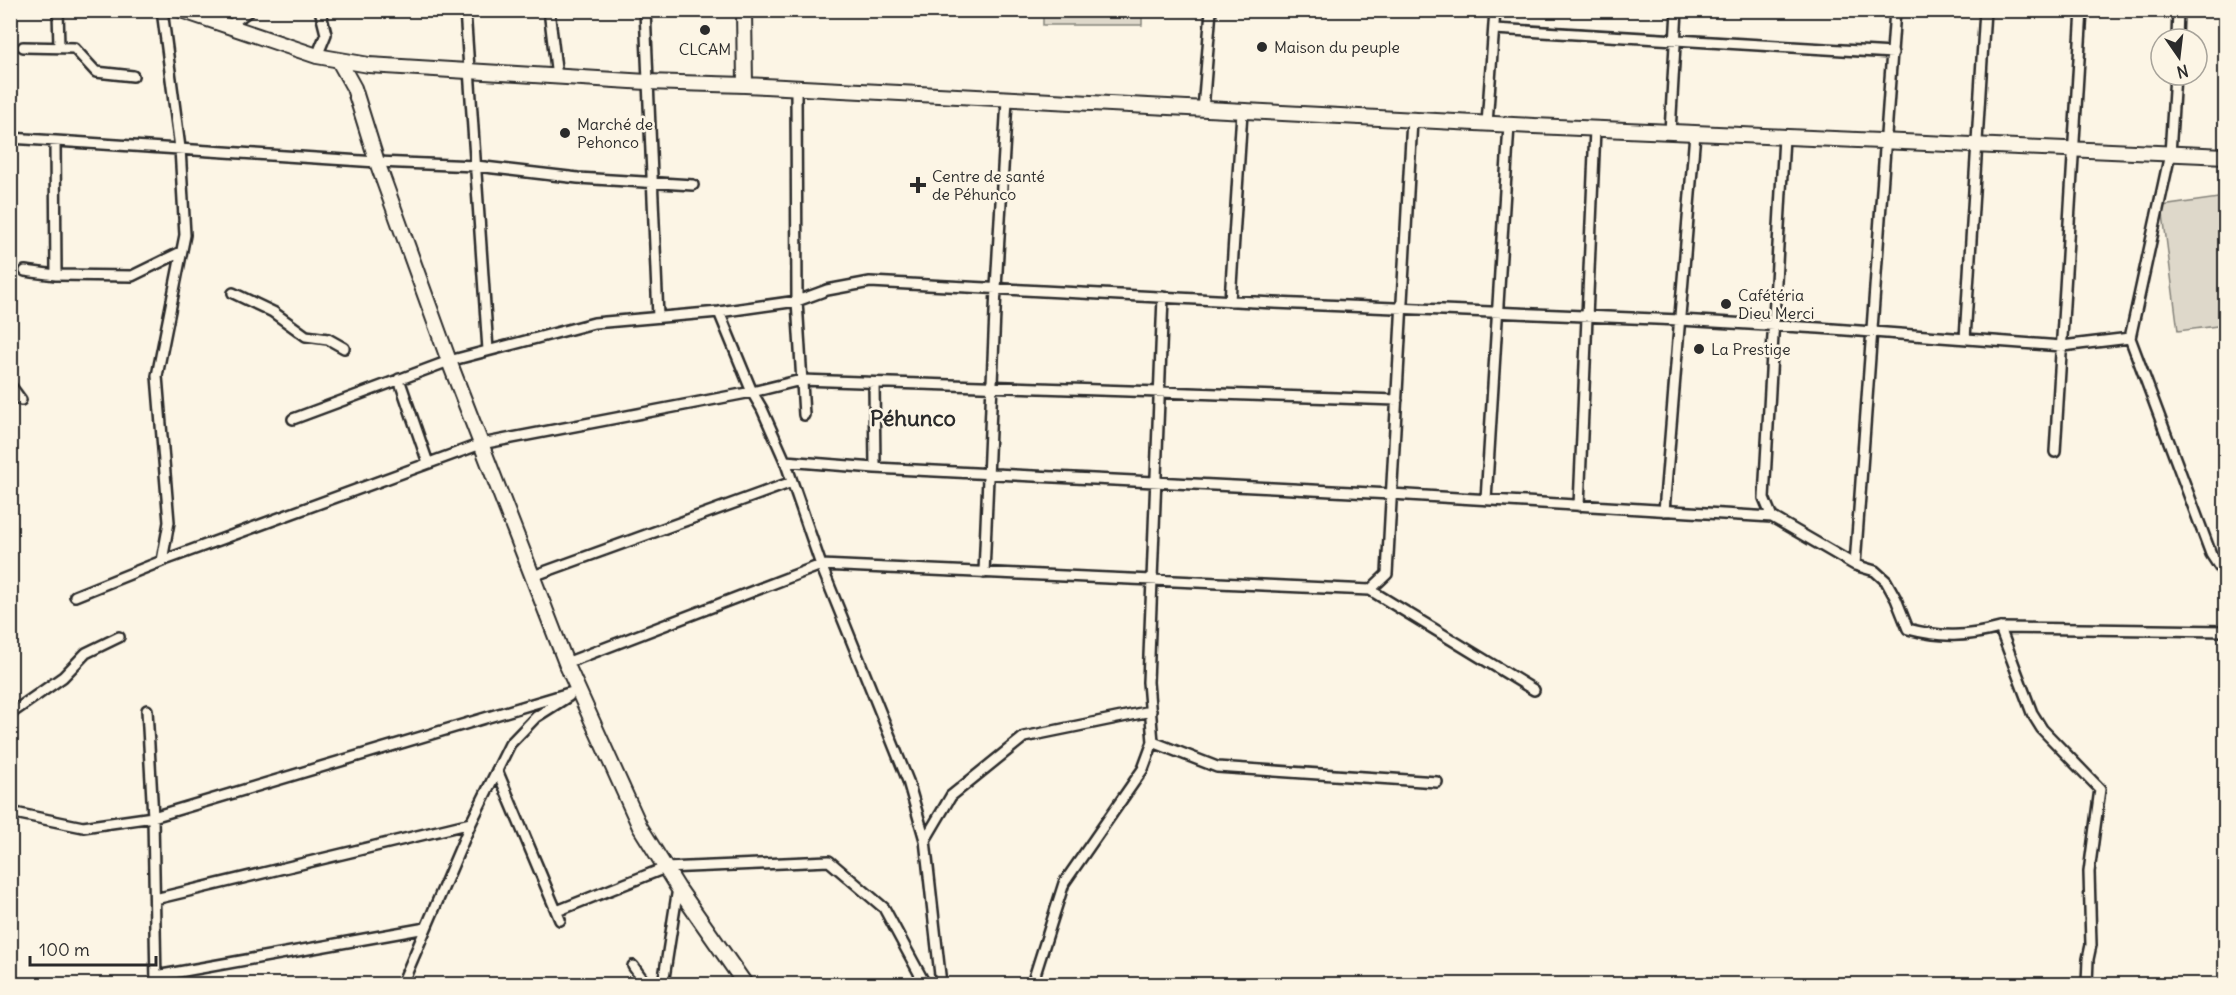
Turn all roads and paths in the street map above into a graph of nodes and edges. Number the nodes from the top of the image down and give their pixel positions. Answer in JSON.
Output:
{"nodes":[{"id":1,"x":58,"y":10,"type":"edge"},
{"id":2,"x":162,"y":10,"type":"edge"},
{"id":3,"x":181,"y":10,"type":"edge"},
{"id":4,"x":320,"y":10,"type":"edge"},
{"id":5,"x":465,"y":10,"type":"edge"},
{"id":6,"x":549,"y":10,"type":"edge"},
{"id":7,"x":645,"y":10,"type":"edge"},
{"id":8,"x":744,"y":10,"type":"edge"},
{"id":9,"x":1211,"y":10,"type":"edge"},
{"id":10,"x":1495,"y":10,"type":"edge"},
{"id":11,"x":1677,"y":10,"type":"edge"},
{"id":12,"x":1895,"y":10,"type":"edge"},
{"id":13,"x":1985,"y":10,"type":"edge"},
{"id":14,"x":2082,"y":10,"type":"edge"},
{"id":15,"x":2178,"y":10,"type":"edge"},
{"id":16,"x":247,"y":12,"type":"edge"},
{"id":17,"x":230,"y":26,"type":"junction"},
{"id":18,"x":2177,"y":27,"type":"edge"},
{"id":19,"x":1494,"y":29,"type":"junction"},
{"id":20,"x":1676,"y":40,"type":"junction"},
{"id":21,"x":23,"y":47,"type":"dead end"},
{"id":22,"x":59,"y":47,"type":"junction"},
{"id":23,"x":1893,"y":53,"type":"junction"},
{"id":24,"x":317,"y":56,"type":"junction"},
{"id":25,"x":339,"y":61,"type":"junction"},
{"id":26,"x":369,"y":65,"type":"junction"},
{"id":27,"x":471,"y":72,"type":"junction"},
{"id":28,"x":134,"y":76,"type":"dead end"},
{"id":29,"x":557,"y":77,"type":"junction"},
{"id":30,"x":647,"y":82,"type":"junction"},
{"id":31,"x":745,"y":85,"type":"junction"},
{"id":32,"x":2174,"y":87,"type":"edge"},
{"id":33,"x":354,"y":88,"type":"junction"},
{"id":34,"x":796,"y":89,"type":"junction"},
{"id":35,"x":1007,"y":100,"type":"junction"},
{"id":36,"x":1203,"y":110,"type":"junction"},
{"id":37,"x":1242,"y":112,"type":"junction"},
{"id":38,"x":1412,"y":120,"type":"junction"},
{"id":39,"x":1487,"y":124,"type":"junction"},
{"id":40,"x":1509,"y":125,"type":"junction"},
{"id":41,"x":1595,"y":129,"type":"junction"},
{"id":42,"x":1670,"y":132,"type":"junction"},
{"id":43,"x":1695,"y":133,"type":"junction"},
{"id":44,"x":1784,"y":137,"type":"junction"},
{"id":45,"x":10,"y":138,"type":"edge"},
{"id":46,"x":56,"y":141,"type":"junction"},
{"id":47,"x":1887,"y":141,"type":"junction"},
{"id":48,"x":1977,"y":145,"type":"junction"},
{"id":49,"x":180,"y":148,"type":"junction"},
{"id":50,"x":2074,"y":150,"type":"junction"},
{"id":51,"x":2170,"y":154,"type":"junction"},
{"id":52,"x":2226,"y":156,"type":"edge"},
{"id":53,"x":377,"y":162,"type":"junction"},
{"id":54,"x":476,"y":166,"type":"junction"},
{"id":55,"x":652,"y":183,"type":"junction"},
{"id":56,"x":693,"y":185,"type":"dead end"},
{"id":57,"x":181,"y":252,"type":"junction"},
{"id":58,"x":25,"y":271,"type":"dead end"},
{"id":59,"x":56,"y":275,"type":"junction"},
{"id":60,"x":996,"y":288,"type":"junction"},
{"id":61,"x":233,"y":294,"type":"dead end"},
{"id":62,"x":1163,"y":297,"type":"junction"},
{"id":63,"x":797,"y":301,"type":"junction"},
{"id":64,"x":1230,"y":301,"type":"junction"},
{"id":65,"x":1402,"y":309,"type":"junction"},
{"id":66,"x":719,"y":312,"type":"junction"},
{"id":67,"x":1498,"y":313,"type":"junction"},
{"id":68,"x":1587,"y":316,"type":"junction"},
{"id":69,"x":658,"y":318,"type":"junction"},
{"id":70,"x":1680,"y":320,"type":"junction"},
{"id":71,"x":1774,"y":326,"type":"junction"},
{"id":72,"x":1870,"y":332,"type":"junction"},
{"id":73,"x":2130,"y":338,"type":"junction"},
{"id":74,"x":1965,"y":339,"type":"junction"},
{"id":75,"x":2061,"y":346,"type":"junction"},
{"id":76,"x":344,"y":348,"type":"dead end"},
{"id":77,"x":488,"y":350,"type":"junction"},
{"id":78,"x":449,"y":361,"type":"junction"},
{"id":79,"x":399,"y":380,"type":"junction"},
{"id":80,"x":801,"y":380,"type":"junction"},
{"id":81,"x":874,"y":382,"type":"junction"},
{"id":82,"x":10,"y":385,"type":"edge"},
{"id":83,"x":992,"y":386,"type":"junction"},
{"id":84,"x":752,"y":392,"type":"junction"},
{"id":85,"x":1160,"y":392,"type":"junction"},
{"id":86,"x":21,"y":400,"type":"dead end"},
{"id":87,"x":1397,"y":400,"type":"junction"},
{"id":88,"x":804,"y":415,"type":"dead end"},
{"id":89,"x":293,"y":419,"type":"dead end"},
{"id":90,"x":481,"y":444,"type":"junction"},
{"id":91,"x":2055,"y":452,"type":"dead end"},
{"id":92,"x":785,"y":461,"type":"junction"},
{"id":93,"x":428,"y":463,"type":"junction"},
{"id":94,"x":875,"y":468,"type":"junction"},
{"id":95,"x":988,"y":474,"type":"junction"},
{"id":96,"x":792,"y":482,"type":"junction"},
{"id":97,"x":1156,"y":483,"type":"junction"},
{"id":98,"x":1391,"y":494,"type":"junction"},
{"id":99,"x":1486,"y":500,"type":"junction"},
{"id":100,"x":1579,"y":506,"type":"junction"},
{"id":101,"x":1664,"y":511,"type":"junction"},
{"id":102,"x":1772,"y":517,"type":"junction"},
{"id":103,"x":162,"y":561,"type":"junction"},
{"id":104,"x":821,"y":565,"type":"junction"},
{"id":105,"x":1855,"y":565,"type":"junction"},
{"id":106,"x":984,"y":573,"type":"junction"},
{"id":107,"x":533,"y":576,"type":"junction"},
{"id":108,"x":2226,"y":577,"type":"edge"},
{"id":109,"x":1152,"y":580,"type":"junction"},
{"id":110,"x":1370,"y":590,"type":"junction"},
{"id":111,"x":75,"y":596,"type":"dead end"},
{"id":112,"x":2000,"y":628,"type":"junction"},
{"id":113,"x":2226,"y":631,"type":"edge"},
{"id":114,"x":119,"y":637,"type":"dead end"},
{"id":115,"x":566,"y":663,"type":"junction"},
{"id":116,"x":579,"y":690,"type":"junction"},
{"id":117,"x":1533,"y":690,"type":"dead end"},
{"id":118,"x":147,"y":710,"type":"dead end"},
{"id":119,"x":1151,"y":711,"type":"junction"},
{"id":120,"x":10,"y":714,"type":"edge"},
{"id":121,"x":1153,"y":742,"type":"junction"},
{"id":122,"x":497,"y":770,"type":"junction"},
{"id":123,"x":1437,"y":782,"type":"dead end"},
{"id":124,"x":10,"y":812,"type":"edge"},
{"id":125,"x":153,"y":818,"type":"junction"},
{"id":126,"x":471,"y":823,"type":"junction"},
{"id":127,"x":925,"y":840,"type":"junction"},
{"id":128,"x":665,"y":868,"type":"junction"},
{"id":129,"x":678,"y":888,"type":"junction"},
{"id":130,"x":154,"y":899,"type":"junction"},
{"id":131,"x":426,"y":928,"type":"junction"},
{"id":132,"x":633,"y":966,"type":"dead end"},
{"id":133,"x":156,"y":980,"type":"edge"},
{"id":134,"x":402,"y":984,"type":"edge"},
{"id":135,"x":646,"y":984,"type":"edge"},
{"id":136,"x":663,"y":984,"type":"edge"},
{"id":137,"x":745,"y":984,"type":"edge"},
{"id":138,"x":925,"y":984,"type":"edge"},
{"id":139,"x":940,"y":984,"type":"edge"},
{"id":140,"x":1032,"y":984,"type":"edge"},
{"id":141,"x":2087,"y":984,"type":"edge"}],
"edges":[{"from":1,"to":22,"type":"street"},
{"from":2,"to":49,"type":"street"},
{"from":3,"to":17,"type":"main road"},
{"from":4,"to":24,"type":"street"},
{"from":5,"to":27,"type":"street"},
{"from":6,"to":29,"type":"street"},
{"from":7,"to":30,"type":"street"},
{"from":8,"to":31,"type":"main road"},
{"from":9,"to":36,"type":"street"},
{"from":10,"to":19,"type":"street"},
{"from":11,"to":20,"type":"street"},
{"from":12,"to":23,"type":"street"},
{"from":13,"to":48,"type":"street"},
{"from":14,"to":50,"type":"street"},
{"from":15,"to":18,"type":"street"},
{"from":16,"to":17,"type":"street"},
{"from":17,"to":24,"type":"main road"},
{"from":19,"to":20,"type":"street"},
{"from":19,"to":39,"type":"street"},
{"from":20,"to":23,"type":"street"},
{"from":20,"to":42,"type":"street"},
{"from":21,"to":22,"type":"street"},
{"from":22,"to":28,"type":"street"},
{"from":23,"to":47,"type":"street"},
{"from":24,"to":25,"type":"main road"},
{"from":25,"to":26,"type":"main road"},
{"from":25,"to":33,"type":"main road"},
{"from":26,"to":27,"type":"main road"},
{"from":26,"to":33,"type":"main road"},
{"from":27,"to":29,"type":"main road"},
{"from":27,"to":54,"type":"street"},
{"from":29,"to":30,"type":"main road"},
{"from":30,"to":31,"type":"main road"},
{"from":30,"to":55,"type":"street"},
{"from":31,"to":34,"type":"main road"},
{"from":32,"to":51,"type":"street"},
{"from":33,"to":53,"type":"main road"},
{"from":34,"to":35,"type":"main road"},
{"from":34,"to":63,"type":"street"},
{"from":35,"to":36,"type":"main road"},
{"from":35,"to":60,"type":"street"},
{"from":36,"to":37,"type":"main road"},
{"from":37,"to":38,"type":"main road"},
{"from":37,"to":64,"type":"street"},
{"from":38,"to":39,"type":"main road"},
{"from":38,"to":65,"type":"street"},
{"from":39,"to":40,"type":"main road"},
{"from":40,"to":41,"type":"main road"},
{"from":40,"to":67,"type":"street"},
{"from":41,"to":42,"type":"main road"},
{"from":41,"to":68,"type":"street"},
{"from":42,"to":43,"type":"main road"},
{"from":43,"to":44,"type":"main road"},
{"from":43,"to":70,"type":"street"},
{"from":44,"to":47,"type":"main road"},
{"from":44,"to":71,"type":"street"},
{"from":45,"to":46,"type":"street"},
{"from":46,"to":49,"type":"street"},
{"from":46,"to":59,"type":"street"},
{"from":47,"to":48,"type":"main road"},
{"from":47,"to":72,"type":"street"},
{"from":48,"to":50,"type":"main road"},
{"from":48,"to":74,"type":"street"},
{"from":49,"to":53,"type":"street"},
{"from":49,"to":57,"type":"street"},
{"from":50,"to":51,"type":"main road"},
{"from":50,"to":75,"type":"street"},
{"from":51,"to":52,"type":"main road"},
{"from":51,"to":73,"type":"street"},
{"from":53,"to":54,"type":"street"},
{"from":53,"to":78,"type":"main road"},
{"from":54,"to":55,"type":"street"},
{"from":54,"to":77,"type":"street"},
{"from":55,"to":56,"type":"street"},
{"from":55,"to":69,"type":"street"},
{"from":57,"to":59,"type":"street"},
{"from":57,"to":103,"type":"street"},
{"from":58,"to":59,"type":"street"},
{"from":60,"to":62,"type":"street"},
{"from":60,"to":63,"type":"street"},
{"from":60,"to":83,"type":"street"},
{"from":61,"to":76,"type":"street"},
{"from":62,"to":64,"type":"street"},
{"from":62,"to":85,"type":"street"},
{"from":63,"to":66,"type":"street"},
{"from":63,"to":80,"type":"street"},
{"from":64,"to":65,"type":"street"},
{"from":65,"to":67,"type":"street"},
{"from":65,"to":87,"type":"street"},
{"from":66,"to":69,"type":"street"},
{"from":66,"to":84,"type":"street"},
{"from":67,"to":68,"type":"street"},
{"from":67,"to":99,"type":"street"},
{"from":68,"to":70,"type":"street"},
{"from":68,"to":100,"type":"street"},
{"from":69,"to":77,"type":"street"},
{"from":70,"to":71,"type":"street"},
{"from":70,"to":101,"type":"street"},
{"from":71,"to":72,"type":"street"},
{"from":71,"to":102,"type":"street"},
{"from":72,"to":74,"type":"street"},
{"from":72,"to":105,"type":"street"},
{"from":73,"to":75,"type":"street"},
{"from":73,"to":108,"type":"street"},
{"from":74,"to":75,"type":"street"},
{"from":75,"to":91,"type":"street"},
{"from":77,"to":78,"type":"street"},
{"from":78,"to":79,"type":"street"},
{"from":78,"to":90,"type":"main road"},
{"from":79,"to":89,"type":"street"},
{"from":79,"to":93,"type":"street"},
{"from":80,"to":81,"type":"street"},
{"from":80,"to":84,"type":"street"},
{"from":80,"to":88,"type":"street"},
{"from":81,"to":83,"type":"street"},
{"from":81,"to":94,"type":"street"},
{"from":82,"to":86,"type":"street"},
{"from":83,"to":85,"type":"street"},
{"from":83,"to":95,"type":"street"},
{"from":84,"to":90,"type":"street"},
{"from":84,"to":92,"type":"street"},
{"from":85,"to":87,"type":"street"},
{"from":85,"to":97,"type":"street"},
{"from":87,"to":98,"type":"street"},
{"from":90,"to":93,"type":"street"},
{"from":90,"to":107,"type":"main road"},
{"from":92,"to":94,"type":"street"},
{"from":92,"to":96,"type":"street"},
{"from":93,"to":103,"type":"street"},
{"from":94,"to":95,"type":"street"},
{"from":95,"to":97,"type":"street"},
{"from":95,"to":106,"type":"street"},
{"from":96,"to":104,"type":"street"},
{"from":96,"to":107,"type":"street"},
{"from":97,"to":98,"type":"street"},
{"from":97,"to":109,"type":"street"},
{"from":98,"to":99,"type":"street"},
{"from":98,"to":110,"type":"street"},
{"from":99,"to":100,"type":"street"},
{"from":100,"to":101,"type":"street"},
{"from":101,"to":102,"type":"street"},
{"from":102,"to":105,"type":"street"},
{"from":103,"to":111,"type":"street"},
{"from":104,"to":106,"type":"street"},
{"from":104,"to":115,"type":"street"},
{"from":104,"to":127,"type":"street"},
{"from":105,"to":112,"type":"street"},
{"from":106,"to":109,"type":"street"},
{"from":107,"to":115,"type":"main road"},
{"from":109,"to":110,"type":"street"},
{"from":109,"to":119,"type":"street"},
{"from":110,"to":117,"type":"street"},
{"from":112,"to":113,"type":"street"},
{"from":112,"to":141,"type":"street"},
{"from":114,"to":120,"type":"street"},
{"from":115,"to":116,"type":"main road"},
{"from":116,"to":122,"type":"street"},
{"from":116,"to":125,"type":"street"},
{"from":116,"to":128,"type":"main road"},
{"from":118,"to":125,"type":"street"},
{"from":119,"to":121,"type":"street"},
{"from":119,"to":127,"type":"street"},
{"from":121,"to":123,"type":"street"},
{"from":121,"to":140,"type":"street"},
{"from":122,"to":126,"type":"street"},
{"from":122,"to":128,"type":"street"},
{"from":124,"to":125,"type":"street"},
{"from":125,"to":130,"type":"street"},
{"from":126,"to":130,"type":"street"},
{"from":126,"to":131,"type":"street"},
{"from":127,"to":139,"type":"street"},
{"from":128,"to":129,"type":"main road"},
{"from":128,"to":138,"type":"street"},
{"from":129,"to":136,"type":"street"},
{"from":129,"to":137,"type":"main road"},
{"from":130,"to":133,"type":"street"},
{"from":131,"to":133,"type":"street"},
{"from":131,"to":134,"type":"street"},
{"from":132,"to":135,"type":"street"}]}
